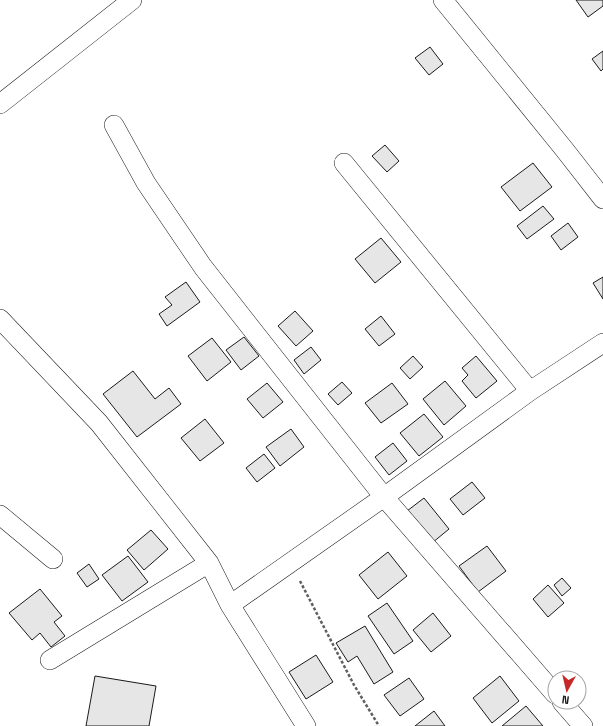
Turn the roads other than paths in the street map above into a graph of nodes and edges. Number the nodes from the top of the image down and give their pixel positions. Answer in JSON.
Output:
{"nodes":[{"id":1,"x":132,"y":0,"type":"edge"},
{"id":2,"x":443,"y":0,"type":"edge"},
{"id":3,"x":0,"y":104,"type":"edge"},
{"id":4,"x":114,"y":125,"type":"dead end"},
{"id":5,"x":344,"y":163,"type":"dead end"},
{"id":6,"x":603,"y":199,"type":"edge"},
{"id":7,"x":0,"y":319,"type":"edge"},
{"id":8,"x":603,"y":343,"type":"edge"},
{"id":9,"x":530,"y":391,"type":"junction"},
{"id":10,"x":384,"y":497,"type":"junction"},
{"id":11,"x":0,"y":515,"type":"edge"},
{"id":12,"x":53,"y":559,"type":"dead end"},
{"id":13,"x":209,"y":563,"type":"junction"},
{"id":14,"x":230,"y":605,"type":"junction"},
{"id":15,"x":50,"y":660,"type":"dead end"},
{"id":16,"x":547,"y":685,"type":"edge"},
{"id":17,"x":569,"y":710,"type":"edge"},
{"id":18,"x":306,"y":726,"type":"edge"},
{"id":19,"x":583,"y":726,"type":"edge"}],
"edges":[{"from":1,"to":3,"type":"street"},
{"from":2,"to":6,"type":"street"},
{"from":4,"to":10,"type":"street"},
{"from":5,"to":9,"type":"street"},
{"from":7,"to":13,"type":"street"},
{"from":8,"to":9,"type":"street"},
{"from":9,"to":10,"type":"street"},
{"from":10,"to":14,"type":"street"},
{"from":10,"to":16,"type":"street"},
{"from":11,"to":12,"type":"street"},
{"from":13,"to":14,"type":"street"},
{"from":13,"to":15,"type":"street"},
{"from":14,"to":18,"type":"street"},
{"from":17,"to":19,"type":"street"}]}
